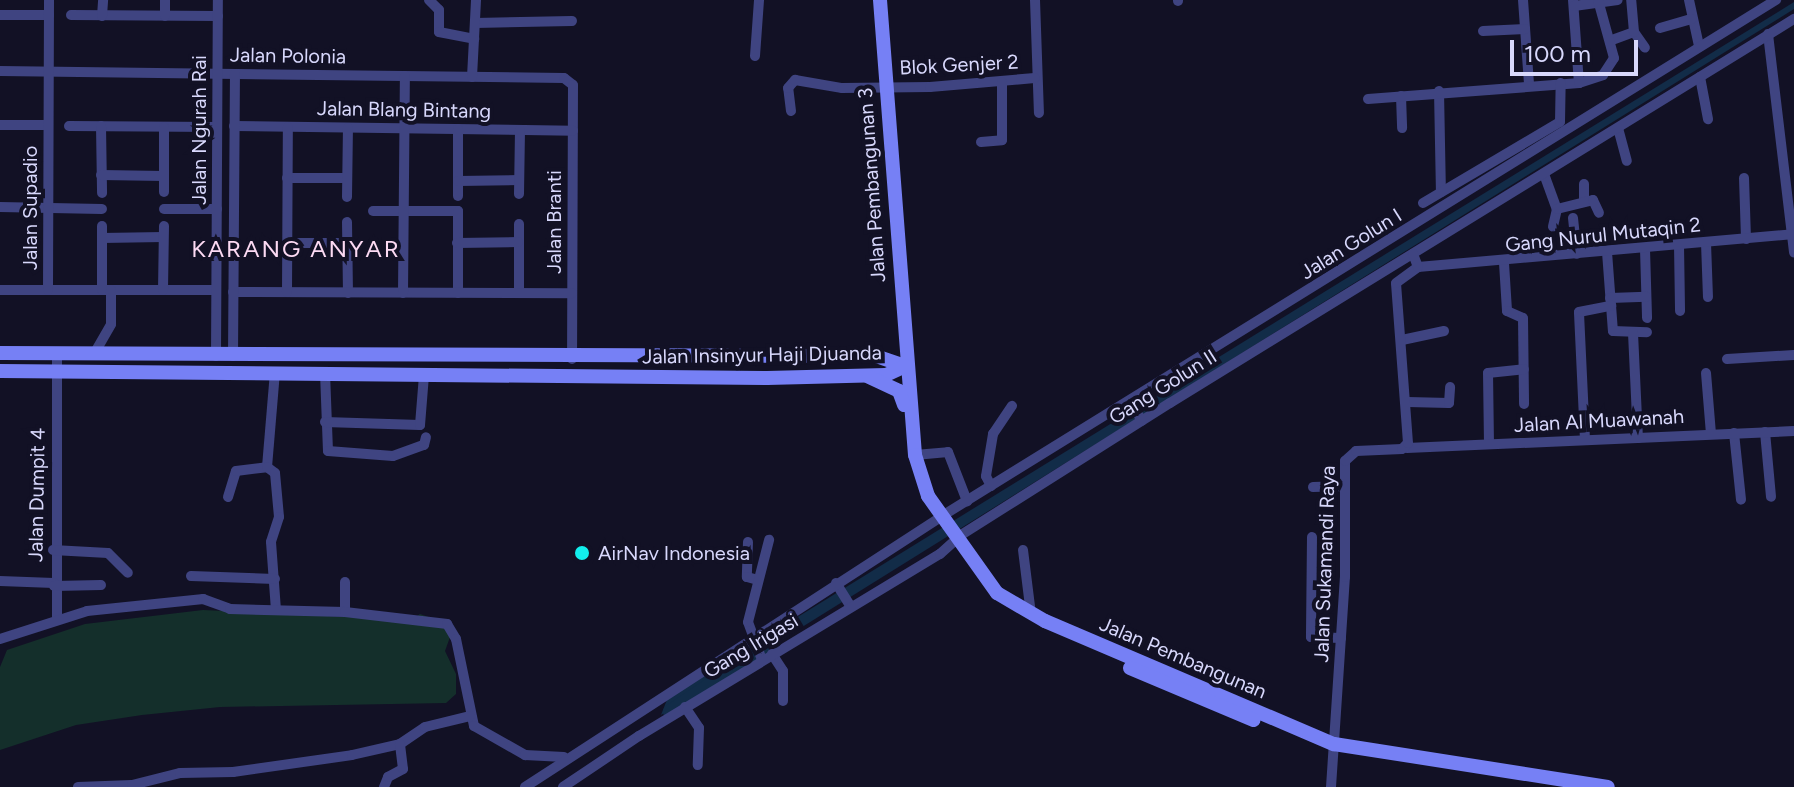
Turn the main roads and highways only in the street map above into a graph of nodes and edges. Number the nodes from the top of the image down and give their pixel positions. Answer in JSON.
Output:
{"nodes":[{"id":1,"x":877,"y":0,"type":"edge"},
{"id":2,"x":882,"y":87,"type":"junction"},
{"id":3,"x":0,"y":353,"type":"edge"},
{"id":4,"x":876,"y":356,"type":"junction"},
{"id":5,"x":438,"y":358,"type":"junction"},
{"id":6,"x":458,"y":358,"type":"junction"},
{"id":7,"x":768,"y":358,"type":"junction"},
{"id":8,"x":905,"y":366,"type":"junction"},
{"id":9,"x":0,"y":371,"type":"edge"},
{"id":10,"x":431,"y":375,"type":"junction"},
{"id":11,"x":457,"y":375,"type":"junction"},
{"id":12,"x":867,"y":376,"type":"junction"},
{"id":13,"x":767,"y":378,"type":"junction"},
{"id":14,"x":941,"y":519,"type":"junction"},
{"id":15,"x":955,"y":541,"type":"junction"},
{"id":16,"x":1334,"y":748,"type":"junction"},
{"id":17,"x":1550,"y":787,"type":"edge"},
{"id":18,"x":1608,"y":787,"type":"edge"}],
"edges":[{"from":1,"to":2,"type":"main road","name":"Jalan Pembangunan 3"},
{"from":2,"to":4,"type":"main road","name":"Jalan Pembangunan 3"},
{"from":2,"to":8,"type":"main road","name":"Jalan Pembangunan 3"},
{"from":3,"to":5,"type":"main road","name":"Jalan Insinyur Haji Djuanda"},
{"from":4,"to":7,"type":"main road","name":"Jalan Insinyur Haji Djuanda"},
{"from":4,"to":8,"type":"main road","name":"Jalan Insinyur Haji Djuanda"},
{"from":5,"to":6,"type":"main road","name":"Jalan Insinyur Haji Djuanda"},
{"from":5,"to":10,"type":"main road"},
{"from":6,"to":7,"type":"main road","name":"Jalan Insinyur Haji Djuanda"},
{"from":6,"to":11,"type":"main road"},
{"from":7,"to":13,"type":"main road"},
{"from":8,"to":12,"type":"main road","name":"Jalan Insinyur Haji Djuanda"},
{"from":8,"to":14,"type":"main road","name":"Jalan Pembangunan"},
{"from":9,"to":10,"type":"main road","name":"Jalan Insinyur Haji Djuanda"},
{"from":10,"to":11,"type":"main road","name":"Jalan Insinyur Haji Djuanda"},
{"from":11,"to":13,"type":"main road","name":"Jalan Insinyur Haji Djuanda"},
{"from":12,"to":13,"type":"main road","name":"Jalan Insinyur Haji Djuanda"},
{"from":12,"to":14,"type":"main road","name":"Jalan Pembangunan"},
{"from":14,"to":15,"type":"main road","name":"Jalan Pembangunan"},
{"from":15,"to":16,"type":"main road","name":"Jalan Pembangunan"},
{"from":15,"to":16,"type":"main road","name":"Jalan Pembangunan"},
{"from":16,"to":17,"type":"main road","name":"Jalan Pembangunan"},
{"from":16,"to":18,"type":"main road","name":"Jalan Pembangunan"}]}
